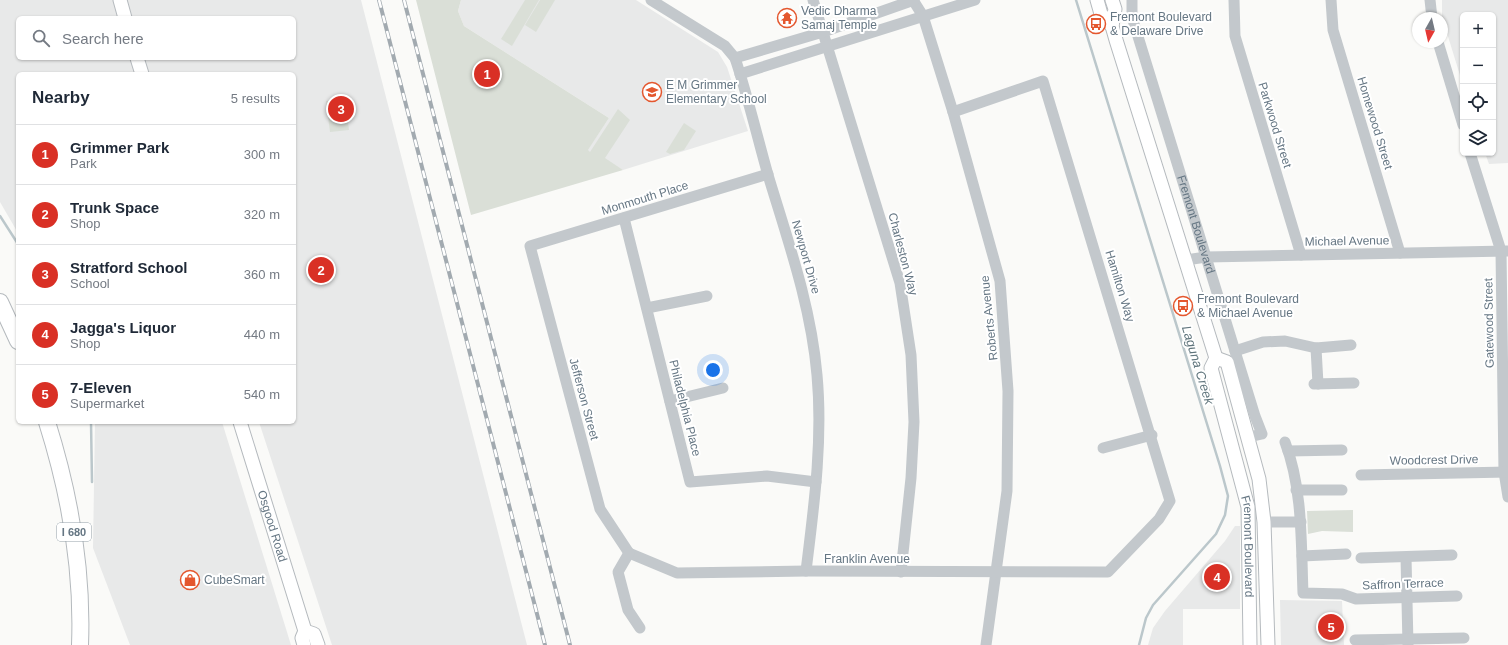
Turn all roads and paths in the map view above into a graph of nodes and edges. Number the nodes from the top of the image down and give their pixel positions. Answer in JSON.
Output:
{"nodes":[{"id":1,"x":120,"y":0,"type":"edge"},
{"id":2,"x":651,"y":0,"type":"edge"},
{"id":3,"x":813,"y":0,"type":"edge"},
{"id":4,"x":914,"y":0,"type":"edge"},
{"id":5,"x":975,"y":0,"type":"edge"},
{"id":6,"x":1097,"y":0,"type":"edge"},
{"id":7,"x":1112,"y":0,"type":"edge"},
{"id":8,"x":1132,"y":0,"type":"edge"},
{"id":9,"x":1234,"y":0,"type":"edge"},
{"id":10,"x":1331,"y":0,"type":"edge"},
{"id":11,"x":1430,"y":0,"type":"edge"},
{"id":12,"x":1431,"y":12,"type":"edge"},
{"id":13,"x":124,"y":16,"type":"edge"},
{"id":14,"x":923,"y":16,"type":"junction"},
{"id":15,"x":1112,"y":26,"type":"junction"},
{"id":16,"x":823,"y":32,"type":"junction"},
{"id":17,"x":827,"y":46,"type":"junction"},
{"id":18,"x":1440,"y":48,"type":"edge"},
{"id":19,"x":735,"y":58,"type":"junction"},
{"id":20,"x":138,"y":60,"type":"edge"},
{"id":21,"x":141,"y":72,"type":"edge"},
{"id":22,"x":740,"y":74,"type":"junction"},
{"id":23,"x":953,"y":112,"type":"junction"},
{"id":24,"x":1461,"y":120,"type":"edge"},
{"id":25,"x":1471,"y":156,"type":"edge"},
{"id":26,"x":768,"y":174,"type":"junction"},
{"id":27,"x":624,"y":218,"type":"junction"},
{"id":28,"x":530,"y":246,"type":"joint"},
{"id":29,"x":1504,"y":251,"type":"edge"},
{"id":30,"x":1400,"y":253,"type":"junction"},
{"id":31,"x":1301,"y":255,"type":"junction"},
{"id":32,"x":1206,"y":257,"type":"junction"},
{"id":33,"x":1186,"y":260,"type":"junction"},
{"id":34,"x":707,"y":296,"type":"dead end"},
{"id":35,"x":0,"y":302,"type":"edge"},
{"id":36,"x":647,"y":308,"type":"junction"},
{"id":37,"x":16,"y":337,"type":"edge"},
{"id":38,"x":1351,"y":345,"type":"dead end"},
{"id":39,"x":1316,"y":348,"type":"junction"},
{"id":40,"x":1235,"y":351,"type":"junction"},
{"id":41,"x":1505,"y":356,"type":"edge"},
{"id":42,"x":1216,"y":358,"type":"junction"},
{"id":43,"x":1354,"y":383,"type":"dead end"},
{"id":44,"x":723,"y":388,"type":"dead end"},
{"id":45,"x":670,"y":401,"type":"junction"},
{"id":46,"x":48,"y":424,"type":"edge"},
{"id":47,"x":241,"y":424,"type":"edge"},
{"id":48,"x":1152,"y":435,"type":"junction"},
{"id":49,"x":1249,"y":438,"type":"junction"},
{"id":50,"x":1103,"y":448,"type":"dead end"},
{"id":51,"x":1342,"y":450,"type":"dead end"},
{"id":52,"x":1506,"y":472,"type":"edge"},
{"id":53,"x":1361,"y":475,"type":"dead end"},
{"id":54,"x":816,"y":482,"type":"junction"},
{"id":55,"x":1296,"y":490,"type":"junction"},
{"id":56,"x":1342,"y":490,"type":"dead end"},
{"id":57,"x":1508,"y":497,"type":"edge"},
{"id":58,"x":1264,"y":522,"type":"junction"},
{"id":59,"x":1301,"y":522,"type":"junction"},
{"id":60,"x":629,"y":553,"type":"junction"},
{"id":61,"x":1346,"y":554,"type":"dead end"},
{"id":62,"x":1452,"y":555,"type":"dead end"},
{"id":63,"x":1302,"y":556,"type":"junction"},
{"id":64,"x":1406,"y":557,"type":"junction"},
{"id":65,"x":1361,"y":558,"type":"dead end"},
{"id":66,"x":806,"y":571,"type":"junction"},
{"id":67,"x":901,"y":572,"type":"junction"},
{"id":68,"x":1108,"y":572,"type":"joint"},
{"id":69,"x":996,"y":573,"type":"junction"},
{"id":70,"x":1457,"y":596,"type":"dead end"},
{"id":71,"x":1407,"y":598,"type":"junction"},
{"id":72,"x":640,"y":628,"type":"dead end"},
{"id":73,"x":305,"y":631,"type":"junction"},
{"id":74,"x":1464,"y":638,"type":"dead end"},
{"id":75,"x":1355,"y":640,"type":"dead end"},
{"id":76,"x":1408,"y":642,"type":"edge"},
{"id":77,"x":80,"y":645,"type":"edge"},
{"id":78,"x":304,"y":645,"type":"edge"},
{"id":79,"x":318,"y":645,"type":"edge"},
{"id":80,"x":986,"y":645,"type":"edge"},
{"id":81,"x":1250,"y":645,"type":"edge"},
{"id":82,"x":1268,"y":645,"type":"edge"}],
"edges":[{"from":1,"to":13,"type":"main road"},
{"from":2,"to":19,"type":"street","name":"Newport Drive"},
{"from":3,"to":16,"type":"street","name":"Charleston Way"},
{"from":4,"to":14,"type":"street","name":"Roberts Avenue"},
{"from":4,"to":16,"type":"street"},
{"from":5,"to":14,"type":"street"},
{"from":6,"to":15,"type":"main road","name":"Fremont Boulevard"},
{"from":7,"to":15,"type":"main road","name":"Fremont Boulevard"},
{"from":8,"to":32,"type":"street","name":"Fremont Boulevard"},
{"from":9,"to":31,"type":"street","name":"Parkwood Street"},
{"from":10,"to":30,"type":"street","name":"Homewood Street"},
{"from":11,"to":12,"type":"street"},
{"from":14,"to":17,"type":"street"},
{"from":14,"to":23,"type":"street","name":"Roberts Avenue"},
{"from":15,"to":33,"type":"main road","name":"Fremont Boulevard"},
{"from":16,"to":17,"type":"street","name":"Charleston Way"},
{"from":16,"to":19,"type":"street"},
{"from":17,"to":22,"type":"street"},
{"from":17,"to":67,"type":"street","name":"Charleston Way"},
{"from":18,"to":24,"type":"street"},
{"from":19,"to":22,"type":"street","name":"Newport Drive"},
{"from":20,"to":21,"type":"main road"},
{"from":22,"to":26,"type":"street","name":"Newport Drive"},
{"from":23,"to":48,"type":"street","name":"Hamilton Way"},
{"from":23,"to":69,"type":"street","name":"Roberts Avenue"},
{"from":25,"to":29,"type":"street","name":"Gatewood Street"},
{"from":26,"to":27,"type":"street","name":"Monmouth Place"},
{"from":26,"to":54,"type":"street","name":"Newport Drive"},
{"from":27,"to":28,"type":"street","name":"Monmouth Place"},
{"from":27,"to":36,"type":"street","name":"Philadelphia Place"},
{"from":28,"to":60,"type":"street","name":"Jefferson Street"},
{"from":29,"to":30,"type":"street","name":"Michael Avenue"},
{"from":29,"to":41,"type":"street","name":"Gatewood Street"},
{"from":30,"to":31,"type":"street","name":"Michael Avenue"},
{"from":31,"to":32,"type":"street","name":"Michael Avenue"},
{"from":32,"to":33,"type":"street","name":"Michael Avenue"},
{"from":32,"to":40,"type":"street","name":"Fremont Boulevard"},
{"from":33,"to":42,"type":"main road","name":"Fremont Boulevard"},
{"from":34,"to":36,"type":"street"},
{"from":35,"to":37,"type":"highway"},
{"from":36,"to":45,"type":"street","name":"Philadelphia Place"},
{"from":38,"to":39,"type":"street"},
{"from":39,"to":40,"type":"street"},
{"from":39,"to":43,"type":"street"},
{"from":40,"to":49,"type":"street","name":"Fremont Boulevard"},
{"from":41,"to":52,"type":"street","name":"Gatewood Street"},
{"from":42,"to":49,"type":"main road","name":"Fremont Boulevard"},
{"from":42,"to":81,"type":"main road","name":"Fremont Boulevard"},
{"from":44,"to":45,"type":"street"},
{"from":45,"to":54,"type":"street","name":"Philadelphia Place"},
{"from":46,"to":77,"type":"highway","number":"I 680"},
{"from":47,"to":73,"type":"main road","name":"Osgood Road"},
{"from":48,"to":50,"type":"street"},
{"from":48,"to":68,"type":"street","name":"Hamilton Way"},
{"from":49,"to":58,"type":"main road","name":"Fremont Boulevard"},
{"from":51,"to":55,"type":"street"},
{"from":52,"to":53,"type":"street","name":"Woodcrest Drive"},
{"from":52,"to":57,"type":"street","name":"Gatewood Street"},
{"from":54,"to":66,"type":"street","name":"Newport Drive"},
{"from":55,"to":56,"type":"street"},
{"from":55,"to":59,"type":"street"},
{"from":58,"to":59,"type":"street"},
{"from":58,"to":82,"type":"main road","name":"Fremont Boulevard"},
{"from":59,"to":63,"type":"street"},
{"from":60,"to":66,"type":"street","name":"Franklin Avenue"},
{"from":60,"to":72,"type":"street"},
{"from":61,"to":63,"type":"street"},
{"from":62,"to":64,"type":"street"},
{"from":63,"to":71,"type":"street","name":"Saffron Terrace"},
{"from":64,"to":65,"type":"street"},
{"from":64,"to":71,"type":"street"},
{"from":66,"to":67,"type":"street","name":"Franklin Avenue"},
{"from":67,"to":69,"type":"street","name":"Franklin Avenue"},
{"from":68,"to":69,"type":"street","name":"Franklin Avenue"},
{"from":69,"to":80,"type":"street","name":"Roberts Avenue"},
{"from":70,"to":71,"type":"street","name":"Saffron Terrace"},
{"from":71,"to":76,"type":"street"},
{"from":73,"to":78,"type":"main road","name":"Osgood Road"},
{"from":73,"to":79,"type":"main road","name":"Osgood Road"},
{"from":74,"to":76,"type":"street"},
{"from":75,"to":76,"type":"street"}]}
